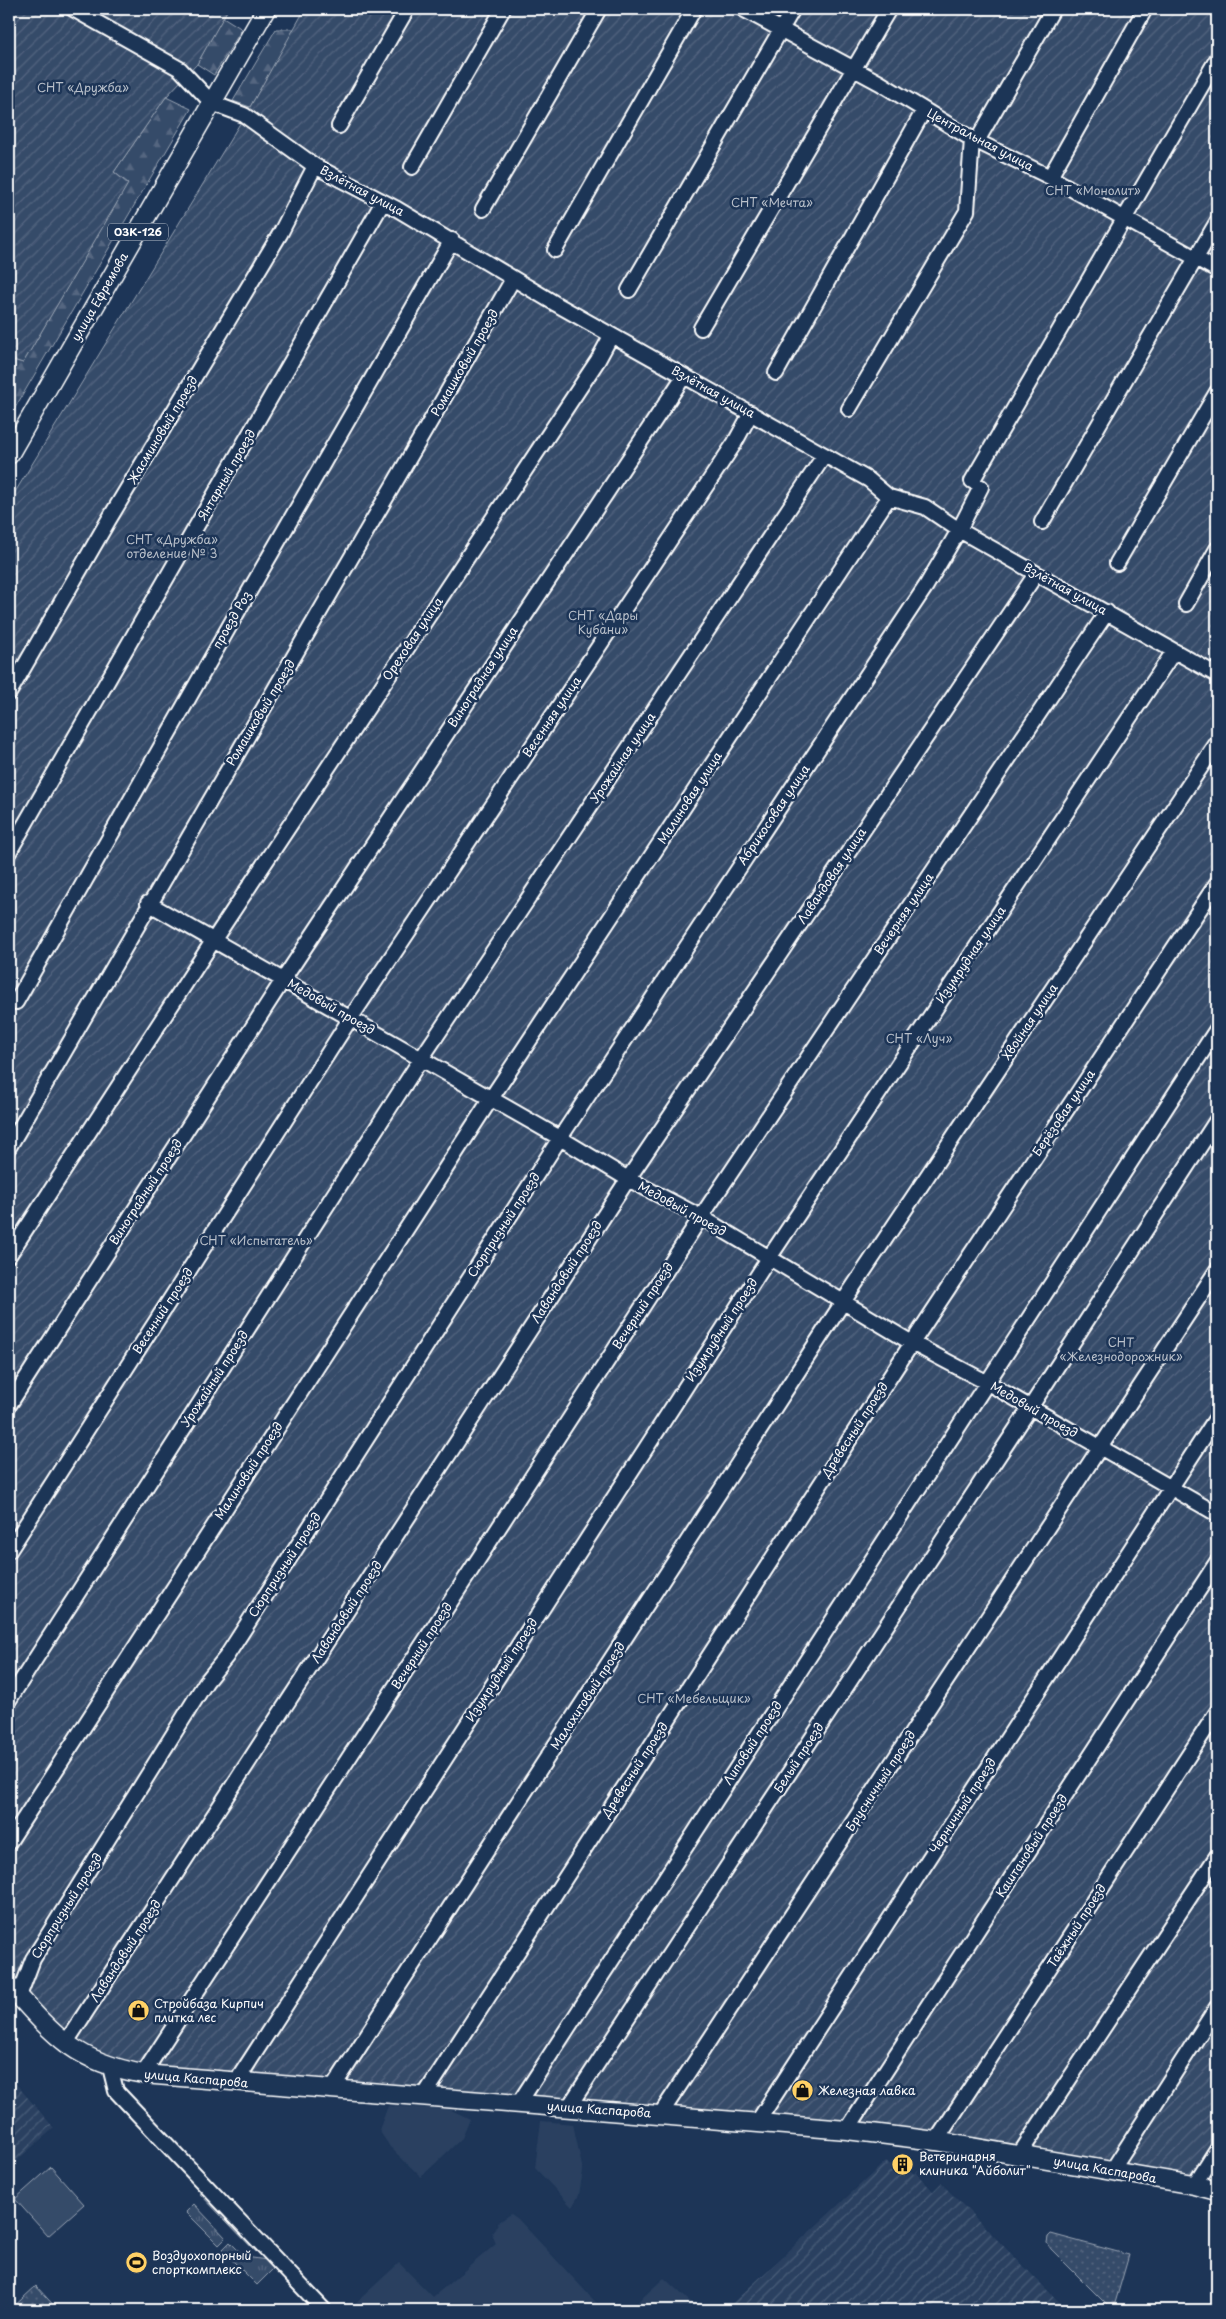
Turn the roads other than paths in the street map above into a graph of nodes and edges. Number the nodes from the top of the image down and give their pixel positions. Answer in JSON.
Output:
{"nodes":[{"id":1,"x":74,"y":9,"type":"edge"},
{"id":2,"x":266,"y":9,"type":"edge"},
{"id":3,"x":407,"y":9,"type":"edge"},
{"id":4,"x":502,"y":9,"type":"edge"},
{"id":5,"x":599,"y":9,"type":"edge"},
{"id":6,"x":694,"y":9,"type":"edge"},
{"id":7,"x":743,"y":9,"type":"edge"},
{"id":8,"x":793,"y":9,"type":"edge"},
{"id":9,"x":889,"y":9,"type":"edge"},
{"id":10,"x":1053,"y":9,"type":"edge"},
{"id":11,"x":1145,"y":9,"type":"edge"},
{"id":12,"x":781,"y":29,"type":"junction"},
{"id":13,"x":1217,"y":59,"type":"edge"},
{"id":14,"x":854,"y":69,"type":"junction"},
{"id":15,"x":212,"y":103,"type":"junction"},
{"id":16,"x":924,"y":110,"type":"junction"},
{"id":17,"x":339,"y":126,"type":"dead end"},
{"id":18,"x":974,"y":140,"type":"junction"},
{"id":19,"x":315,"y":166,"type":"junction"},
{"id":20,"x":412,"y":167,"type":"dead end"},
{"id":21,"x":1050,"y":177,"type":"junction"},
{"id":22,"x":383,"y":202,"type":"junction"},
{"id":23,"x":483,"y":209,"type":"dead end"},
{"id":24,"x":1125,"y":218,"type":"junction"},
{"id":25,"x":1217,"y":222,"type":"edge"},
{"id":26,"x":452,"y":240,"type":"junction"},
{"id":27,"x":555,"y":250,"type":"dead end"},
{"id":28,"x":1196,"y":258,"type":"junction"},
{"id":29,"x":1217,"y":270,"type":"edge"},
{"id":30,"x":513,"y":279,"type":"junction"},
{"id":31,"x":629,"y":290,"type":"dead end"},
{"id":32,"x":701,"y":328,"type":"dead end"},
{"id":33,"x":611,"y":336,"type":"junction"},
{"id":34,"x":776,"y":373,"type":"dead end"},
{"id":35,"x":684,"y":376,"type":"junction"},
{"id":36,"x":1217,"y":392,"type":"edge"},
{"id":37,"x":849,"y":408,"type":"dead end"},
{"id":38,"x":751,"y":413,"type":"junction"},
{"id":39,"x":9,"y":455,"type":"edge"},
{"id":40,"x":824,"y":456,"type":"junction"},
{"id":41,"x":889,"y":496,"type":"junction"},
{"id":42,"x":1042,"y":522,"type":"dead end"},
{"id":43,"x":960,"y":530,"type":"junction"},
{"id":44,"x":1217,"y":549,"type":"edge"},
{"id":45,"x":1117,"y":563,"type":"dead end"},
{"id":46,"x":1036,"y":574,"type":"junction"},
{"id":47,"x":1186,"y":604,"type":"dead end"},
{"id":48,"x":1107,"y":612,"type":"junction"},
{"id":49,"x":1174,"y":651,"type":"junction"},
{"id":50,"x":1217,"y":676,"type":"edge"},
{"id":51,"x":9,"y":693,"type":"edge"},
{"id":52,"x":1217,"y":743,"type":"edge"},
{"id":53,"x":9,"y":852,"type":"edge"},
{"id":54,"x":1217,"y":883,"type":"edge"},
{"id":55,"x":148,"y":903,"type":"junction"},
{"id":56,"x":213,"y":941,"type":"junction"},
{"id":57,"x":283,"y":980,"type":"junction"},
{"id":58,"x":16,"y":1002,"type":"dead end"},
{"id":59,"x":350,"y":1019,"type":"junction"},
{"id":60,"x":1217,"y":1029,"type":"edge"},
{"id":61,"x":421,"y":1059,"type":"junction"},
{"id":62,"x":490,"y":1100,"type":"junction"},
{"id":63,"x":1217,"y":1120,"type":"edge"},
{"id":64,"x":560,"y":1138,"type":"junction"},
{"id":65,"x":9,"y":1147,"type":"edge"},
{"id":66,"x":628,"y":1179,"type":"junction"},
{"id":67,"x":701,"y":1217,"type":"junction"},
{"id":68,"x":9,"y":1256,"type":"edge"},
{"id":69,"x":769,"y":1258,"type":"junction"},
{"id":70,"x":1217,"y":1270,"type":"edge"},
{"id":71,"x":843,"y":1302,"type":"junction"},
{"id":72,"x":912,"y":1343,"type":"junction"},
{"id":73,"x":986,"y":1382,"type":"junction"},
{"id":74,"x":9,"y":1404,"type":"edge"},
{"id":75,"x":1030,"y":1408,"type":"junction"},
{"id":76,"x":1217,"y":1417,"type":"edge"},
{"id":77,"x":1101,"y":1448,"type":"junction"},
{"id":78,"x":1171,"y":1488,"type":"junction"},
{"id":79,"x":1217,"y":1514,"type":"edge"},
{"id":80,"x":9,"y":1552,"type":"edge"},
{"id":81,"x":1217,"y":1562,"type":"edge"},
{"id":82,"x":9,"y":1700,"type":"edge"},
{"id":83,"x":1217,"y":1712,"type":"edge"},
{"id":84,"x":9,"y":1842,"type":"edge"},
{"id":85,"x":1217,"y":1856,"type":"edge"},
{"id":86,"x":14,"y":1991,"type":"edge"},
{"id":87,"x":1217,"y":2007,"type":"edge"},
{"id":88,"x":65,"y":2044,"type":"junction"},
{"id":89,"x":110,"y":2067,"type":"junction"},
{"id":90,"x":143,"y":2074,"type":"junction"},
{"id":91,"x":236,"y":2082,"type":"junction"},
{"id":92,"x":332,"y":2089,"type":"junction"},
{"id":93,"x":424,"y":2096,"type":"junction"},
{"id":94,"x":519,"y":2103,"type":"junction"},
{"id":95,"x":568,"y":2108,"type":"junction"},
{"id":96,"x":660,"y":2114,"type":"junction"},
{"id":97,"x":756,"y":2124,"type":"junction"},
{"id":98,"x":847,"y":2130,"type":"junction"},
{"id":99,"x":936,"y":2141,"type":"junction"},
{"id":100,"x":1217,"y":2149,"type":"edge"},
{"id":101,"x":1019,"y":2155,"type":"junction"},
{"id":102,"x":1111,"y":2172,"type":"junction"},
{"id":103,"x":1194,"y":2185,"type":"junction"},
{"id":104,"x":1217,"y":2191,"type":"edge"},
{"id":105,"x":324,"y":2310,"type":"edge"}],
"edges":[{"from":1,"to":15,"type":"street"},
{"from":2,"to":15,"type":"main road","name":"улица Ефремова","number":"03К-126"},
{"from":3,"to":17,"type":"street"},
{"from":4,"to":20,"type":"street"},
{"from":5,"to":23,"type":"street"},
{"from":6,"to":27,"type":"street"},
{"from":7,"to":12,"type":"street","name":"Центральная улица"},
{"from":8,"to":12,"type":"street"},
{"from":9,"to":14,"type":"street"},
{"from":10,"to":18,"type":"street"},
{"from":11,"to":21,"type":"street"},
{"from":12,"to":14,"type":"street","name":"Центральная улица"},
{"from":12,"to":31,"type":"street"},
{"from":13,"to":24,"type":"street","name":"Абрикосовая улица"},
{"from":14,"to":16,"type":"street","name":"Центральная улица"},
{"from":14,"to":32,"type":"street"},
{"from":15,"to":19,"type":"street","name":"Взлётная улица"},
{"from":15,"to":39,"type":"main road","name":"улица Ефремова","number":"03К-126"},
{"from":16,"to":18,"type":"street","name":"Центральная улица"},
{"from":16,"to":34,"type":"street"},
{"from":18,"to":21,"type":"street","name":"Центральная улица"},
{"from":18,"to":37,"type":"street"},
{"from":19,"to":22,"type":"street","name":"Взлётная улица"},
{"from":19,"to":51,"type":"street","name":"Жасминовый проезд"},
{"from":21,"to":24,"type":"street","name":"Центральная улица"},
{"from":22,"to":26,"type":"street","name":"Взлётная улица"},
{"from":22,"to":53,"type":"street","name":"Янтарный проезд"},
{"from":24,"to":28,"type":"street","name":"Центральная улица"},
{"from":24,"to":43,"type":"street","name":"Абрикосовая улица"},
{"from":25,"to":28,"type":"street"},
{"from":26,"to":30,"type":"street","name":"Взлётная улица"},
{"from":26,"to":58,"type":"street","name":"проезд Роз"},
{"from":28,"to":29,"type":"street","name":"Центральная улица"},
{"from":28,"to":42,"type":"street"},
{"from":30,"to":33,"type":"street","name":"Взлётная улица"},
{"from":30,"to":55,"type":"street","name":"Ромашковый проезд"},
{"from":33,"to":35,"type":"street","name":"Взлётная улица"},
{"from":33,"to":56,"type":"street","name":"Ореховая улица"},
{"from":35,"to":38,"type":"street","name":"Взлётная улица"},
{"from":35,"to":57,"type":"street","name":"Виноградная улица"},
{"from":36,"to":45,"type":"street"},
{"from":38,"to":40,"type":"street","name":"Взлётная улица"},
{"from":38,"to":59,"type":"street","name":"Весенняя улица"},
{"from":40,"to":41,"type":"street","name":"Взлётная улица"},
{"from":40,"to":61,"type":"street","name":"Урожайная улица"},
{"from":41,"to":43,"type":"street","name":"Взлётная улица"},
{"from":41,"to":62,"type":"street","name":"Малиновая улица"},
{"from":43,"to":46,"type":"street","name":"Взлётная улица"},
{"from":43,"to":64,"type":"street","name":"Абрикосовая улица"},
{"from":44,"to":47,"type":"street"},
{"from":46,"to":48,"type":"street","name":"Взлётная улица"},
{"from":46,"to":66,"type":"street","name":"Лавандовая улица"},
{"from":48,"to":49,"type":"street","name":"Взлётная улица"},
{"from":48,"to":67,"type":"street","name":"Вечерняя улица"},
{"from":49,"to":50,"type":"street","name":"Взлётная улица"},
{"from":49,"to":69,"type":"street","name":"Изумрудная улица"},
{"from":52,"to":71,"type":"street","name":"Хвойная улица"},
{"from":54,"to":72,"type":"street","name":"Берёзовая улица"},
{"from":55,"to":56,"type":"street","name":"Медовый проезд"},
{"from":55,"to":65,"type":"street","name":"Ромашковый проезд"},
{"from":56,"to":57,"type":"street","name":"Медовый проезд"},
{"from":56,"to":68,"type":"street","name":"Ореховая улица"},
{"from":57,"to":59,"type":"street","name":"Медовый проезд"},
{"from":57,"to":74,"type":"street","name":"Виноградный проезд"},
{"from":59,"to":61,"type":"street","name":"Медовый проезд"},
{"from":59,"to":80,"type":"street","name":"Весенний проезд"},
{"from":60,"to":73,"type":"street","name":"Липовый проезд"},
{"from":61,"to":62,"type":"street","name":"Медовый проезд"},
{"from":61,"to":82,"type":"street","name":"Урожайный проезд"},
{"from":62,"to":64,"type":"street","name":"Медовый проезд"},
{"from":62,"to":84,"type":"street","name":"Малиновый проезд"},
{"from":63,"to":75,"type":"street","name":"Белый проезд"},
{"from":64,"to":66,"type":"street","name":"Медовый проезд"},
{"from":64,"to":86,"type":"street","name":"Сюрпризный проезд"},
{"from":66,"to":67,"type":"street","name":"Медовый проезд"},
{"from":66,"to":88,"type":"street","name":"Лавандовый проезд"},
{"from":67,"to":69,"type":"street","name":"Медовый проезд"},
{"from":67,"to":90,"type":"street","name":"Вечерний проезд"},
{"from":69,"to":71,"type":"street","name":"Медовый проезд"},
{"from":69,"to":91,"type":"street","name":"Изумрудный проезд"},
{"from":70,"to":77,"type":"street","name":"Брусничный проезд"},
{"from":71,"to":72,"type":"street","name":"Медовый проезд"},
{"from":71,"to":92,"type":"street","name":"Малахитовый проезд"},
{"from":72,"to":73,"type":"street","name":"Медовый проезд"},
{"from":72,"to":93,"type":"street","name":"Древесный проезд"},
{"from":73,"to":75,"type":"street","name":"Медовый проезд"},
{"from":73,"to":94,"type":"street","name":"Липовый проезд"},
{"from":75,"to":77,"type":"street","name":"Медовый проезд"},
{"from":75,"to":95,"type":"street","name":"Белый проезд"},
{"from":76,"to":78,"type":"street","name":"Черничный проезд"},
{"from":77,"to":78,"type":"street","name":"Медовый проезд"},
{"from":77,"to":96,"type":"street","name":"Брусничный проезд"},
{"from":78,"to":79,"type":"street","name":"Медовый проезд"},
{"from":78,"to":97,"type":"street","name":"Черничный проезд"},
{"from":81,"to":98,"type":"street","name":"Каштановый проезд"},
{"from":83,"to":99,"type":"street","name":"Таёжный проезд"},
{"from":85,"to":101,"type":"street"},
{"from":86,"to":88,"type":"main road","name":"улица Каспарова"},
{"from":87,"to":102,"type":"street"},
{"from":88,"to":89,"type":"main road","name":"улица Каспарова"},
{"from":89,"to":90,"type":"main road","name":"улица Каспарова"},
{"from":89,"to":105,"type":"street"},
{"from":90,"to":91,"type":"main road","name":"улица Каспарова"},
{"from":91,"to":92,"type":"main road","name":"улица Каспарова"},
{"from":92,"to":93,"type":"main road","name":"улица Каспарова"},
{"from":93,"to":94,"type":"main road","name":"улица Каспарова"},
{"from":94,"to":95,"type":"main road","name":"улица Каспарова"},
{"from":95,"to":96,"type":"main road","name":"улица Каспарова"},
{"from":96,"to":97,"type":"main road","name":"улица Каспарова"},
{"from":97,"to":98,"type":"main road","name":"улица Каспарова"},
{"from":98,"to":99,"type":"main road","name":"улица Каспарова"},
{"from":99,"to":101,"type":"main road","name":"улица Каспарова"},
{"from":100,"to":103,"type":"street"},
{"from":101,"to":102,"type":"main road","name":"улица Каспарова"},
{"from":102,"to":103,"type":"main road","name":"улица Каспарова"},
{"from":103,"to":104,"type":"main road","name":"улица Каспарова"}]}
